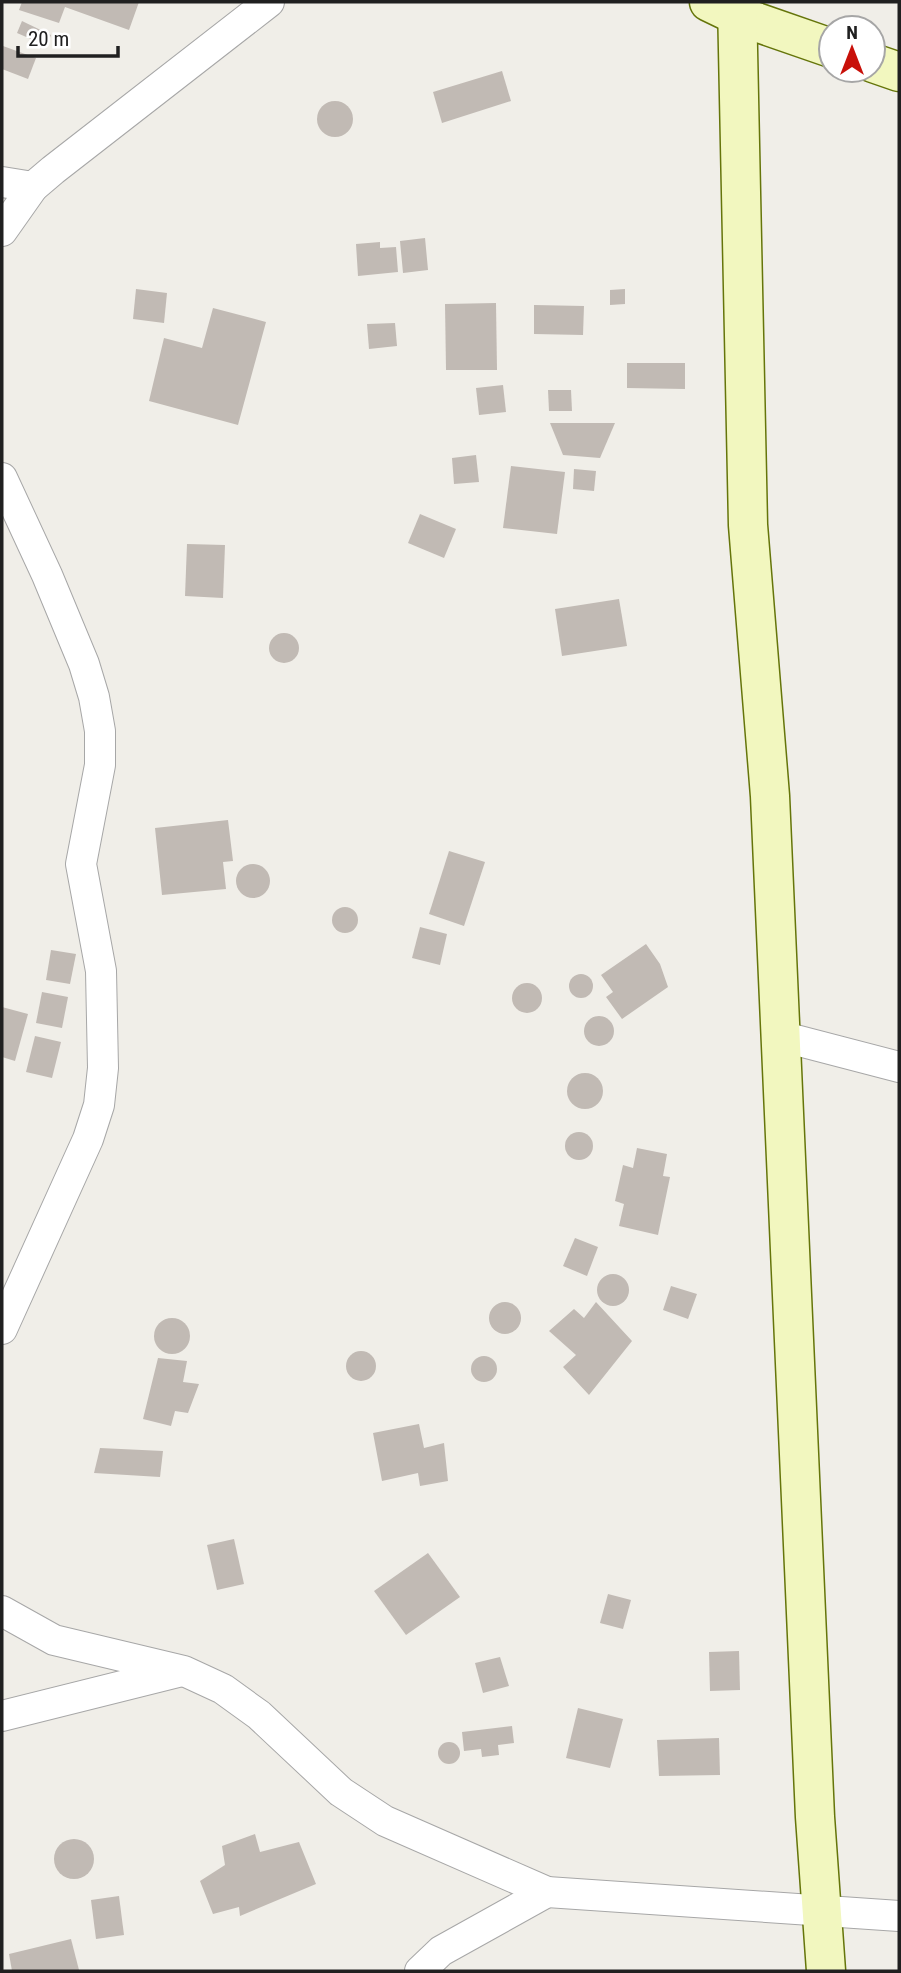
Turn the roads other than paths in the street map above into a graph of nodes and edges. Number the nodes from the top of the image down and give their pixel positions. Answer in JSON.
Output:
{"nodes":[{"id":1,"x":268,"y":2,"type":"edge"},
{"id":2,"x":727,"y":6,"type":"edge"},
{"id":3,"x":817,"y":42,"type":"edge"},
{"id":4,"x":2,"y":183,"type":"edge"},
{"id":5,"x":33,"y":187,"type":"junction"},
{"id":6,"x":2,"y":231,"type":"edge"},
{"id":7,"x":2,"y":478,"type":"edge"},
{"id":8,"x":780,"y":1036,"type":"junction"},
{"id":9,"x":899,"y":1067,"type":"edge"},
{"id":10,"x":2,"y":1329,"type":"edge"},
{"id":11,"x":2,"y":1611,"type":"edge"},
{"id":12,"x":184,"y":1671,"type":"junction"},
{"id":13,"x":2,"y":1716,"type":"edge"},
{"id":14,"x":547,"y":1892,"type":"junction"},
{"id":15,"x":823,"y":1910,"type":"junction"},
{"id":16,"x":899,"y":1916,"type":"edge"},
{"id":17,"x":420,"y":1971,"type":"edge"},
{"id":18,"x":826,"y":1971,"type":"edge"}],
"edges":[{"from":1,"to":5,"type":"street"},
{"from":2,"to":3,"type":"street"},
{"from":2,"to":8,"type":"street"},
{"from":4,"to":5,"type":"street"},
{"from":5,"to":6,"type":"street"},
{"from":7,"to":10,"type":"street"},
{"from":8,"to":9,"type":"street"},
{"from":8,"to":15,"type":"street"},
{"from":11,"to":12,"type":"street"},
{"from":12,"to":13,"type":"street"},
{"from":12,"to":14,"type":"street"},
{"from":14,"to":15,"type":"street"},
{"from":14,"to":17,"type":"street"},
{"from":15,"to":16,"type":"street"},
{"from":15,"to":18,"type":"street"}]}
